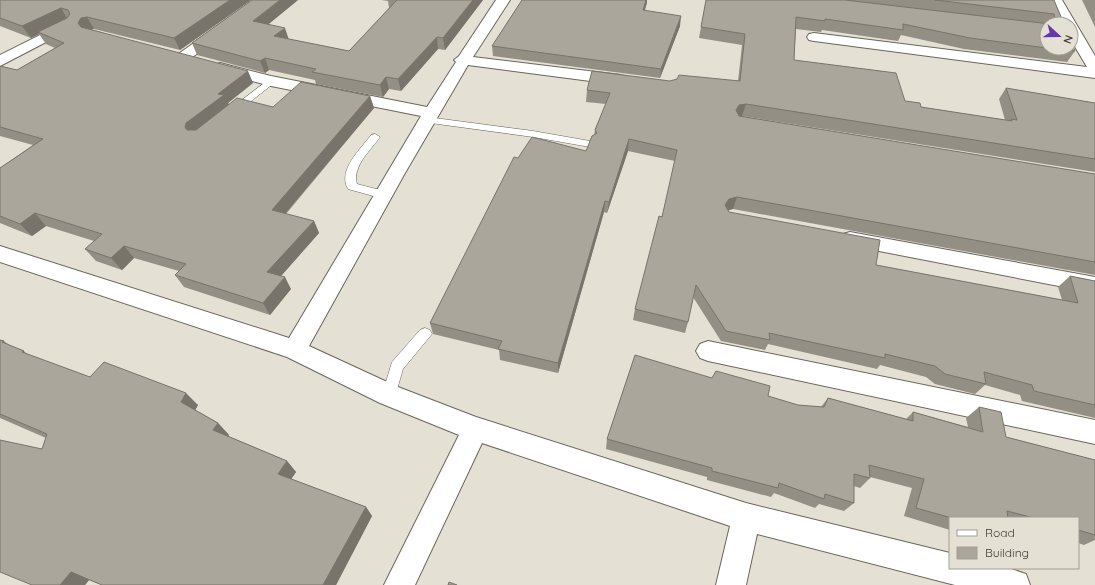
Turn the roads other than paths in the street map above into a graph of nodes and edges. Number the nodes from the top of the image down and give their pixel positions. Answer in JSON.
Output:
{"nodes":[{"id":1,"x":263,"y":0,"type":"edge"},
{"id":2,"x":503,"y":0,"type":"edge"},
{"id":3,"x":1055,"y":0,"type":"edge"},
{"id":4,"x":1066,"y":16,"type":"edge"},
{"id":5,"x":70,"y":25,"type":"edge"},
{"id":6,"x":814,"y":37,"type":"dead end"},
{"id":7,"x":1079,"y":38,"type":"edge"},
{"id":8,"x":462,"y":60,"type":"junction"},
{"id":9,"x":0,"y":62,"type":"edge"},
{"id":10,"x":1095,"y":68,"type":"edge"},
{"id":11,"x":1095,"y":72,"type":"edge"},
{"id":12,"x":271,"y":81,"type":"junction"},
{"id":13,"x":636,"y":82,"type":"edge"},
{"id":14,"x":428,"y":117,"type":"junction"},
{"id":15,"x":223,"y":119,"type":"edge"},
{"id":16,"x":375,"y":137,"type":"dead end"},
{"id":17,"x":590,"y":144,"type":"edge"},
{"id":18,"x":384,"y":195,"type":"junction"},
{"id":19,"x":833,"y":236,"type":"edge"},
{"id":20,"x":0,"y":254,"type":"edge"},
{"id":21,"x":1095,"y":285,"type":"edge"},
{"id":22,"x":424,"y":334,"type":"dead end"},
{"id":23,"x":295,"y":350,"type":"junction"},
{"id":24,"x":708,"y":351,"type":"dead end"},
{"id":25,"x":388,"y":395,"type":"junction"},
{"id":26,"x":475,"y":429,"type":"junction"},
{"id":27,"x":1095,"y":432,"type":"edge"},
{"id":28,"x":746,"y":517,"type":"junction"},
{"id":29,"x":949,"y":568,"type":"edge"},
{"id":30,"x":952,"y":569,"type":"edge"},
{"id":31,"x":398,"y":585,"type":"edge"},
{"id":32,"x":731,"y":585,"type":"edge"},
{"id":33,"x":1015,"y":585,"type":"edge"}],
"edges":[{"from":1,"to":12,"type":"street"},
{"from":2,"to":8,"type":"street"},
{"from":3,"to":4,"type":"street"},
{"from":5,"to":9,"type":"street"},
{"from":6,"to":11,"type":"street"},
{"from":7,"to":10,"type":"street"},
{"from":8,"to":13,"type":"street"},
{"from":8,"to":14,"type":"street"},
{"from":12,"to":14,"type":"street"},
{"from":12,"to":15,"type":"lane"},
{"from":14,"to":17,"type":"lane"},
{"from":14,"to":18,"type":"street"},
{"from":16,"to":18,"type":"lane"},
{"from":18,"to":23,"type":"street"},
{"from":19,"to":21,"type":"street"},
{"from":20,"to":23,"type":"street"},
{"from":22,"to":25,"type":"lane"},
{"from":23,"to":25,"type":"street"},
{"from":24,"to":27,"type":"street"},
{"from":25,"to":26,"type":"street"},
{"from":26,"to":28,"type":"street"},
{"from":26,"to":31,"type":"street"},
{"from":28,"to":29,"type":"street"},
{"from":28,"to":32,"type":"street"},
{"from":30,"to":33,"type":"street"}]}
